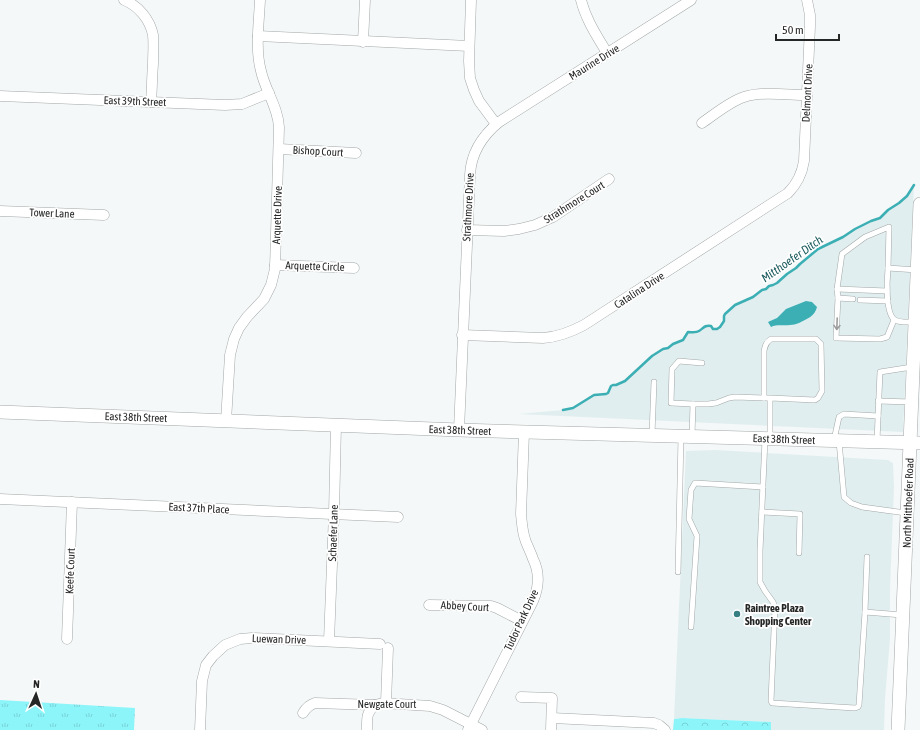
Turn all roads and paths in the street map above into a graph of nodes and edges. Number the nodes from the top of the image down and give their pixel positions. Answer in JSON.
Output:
{"nodes":[{"id":1,"x":124,"y":0,"type":"edge"},
{"id":2,"x":260,"y":0,"type":"edge"},
{"id":3,"x":365,"y":0,"type":"edge"},
{"id":4,"x":471,"y":0,"type":"edge"},
{"id":5,"x":581,"y":0,"type":"edge"},
{"id":6,"x":691,"y":0,"type":"edge"},
{"id":7,"x":807,"y":0,"type":"edge"},
{"id":8,"x":258,"y":36,"type":"junction"},
{"id":9,"x":363,"y":42,"type":"junction"},
{"id":10,"x":469,"y":46,"type":"junction"},
{"id":11,"x":607,"y":53,"type":"junction"},
{"id":12,"x":269,"y":93,"type":"junction"},
{"id":13,"x":807,"y":95,"type":"junction"},
{"id":14,"x":0,"y":96,"type":"edge"},
{"id":15,"x":151,"y":102,"type":"junction"},
{"id":16,"x":702,"y":123,"type":"dead end"},
{"id":17,"x":496,"y":124,"type":"junction"},
{"id":18,"x":279,"y":149,"type":"junction"},
{"id":19,"x":356,"y":153,"type":"dead end"},
{"id":20,"x":609,"y":179,"type":"dead end"},
{"id":21,"x":796,"y":184,"type":"joint"},
{"id":22,"x":920,"y":204,"type":"edge"},
{"id":23,"x":0,"y":211,"type":"edge"},
{"id":24,"x":104,"y":215,"type":"dead end"},
{"id":25,"x":467,"y":230,"type":"junction"},
{"id":26,"x":275,"y":265,"type":"junction"},
{"id":27,"x":354,"y":268,"type":"dead end"},
{"id":28,"x":888,"y":268,"type":"junction"},
{"id":29,"x":919,"y":270,"type":"edge"},
{"id":30,"x":837,"y":289,"type":"junction"},
{"id":31,"x":887,"y":290,"type":"junction"},
{"id":32,"x":838,"y":298,"type":"junction"},
{"id":33,"x":853,"y":299,"type":"dead end"},
{"id":34,"x":860,"y":300,"type":"dead end"},
{"id":35,"x":888,"y":301,"type":"junction"},
{"id":36,"x":894,"y":320,"type":"junction"},
{"id":37,"x":917,"y":331,"type":"edge"},
{"id":38,"x":462,"y":335,"type":"junction"},
{"id":39,"x":702,"y":363,"type":"dead end"},
{"id":40,"x":914,"y":366,"type":"junction"},
{"id":41,"x":654,"y":382,"type":"dead end"},
{"id":42,"x":915,"y":396,"type":"edge"},
{"id":43,"x":764,"y":398,"type":"junction"},
{"id":44,"x":770,"y":398,"type":"junction"},
{"id":45,"x":878,"y":401,"type":"junction"},
{"id":46,"x":693,"y":404,"type":"junction"},
{"id":47,"x":0,"y":412,"type":"edge"},
{"id":48,"x":878,"y":416,"type":"junction"},
{"id":49,"x":226,"y":420,"type":"junction"},
{"id":50,"x":336,"y":425,"type":"junction"},
{"id":51,"x":459,"y":430,"type":"junction"},
{"id":52,"x":524,"y":432,"type":"junction"},
{"id":53,"x":652,"y":436,"type":"junction"},
{"id":54,"x":687,"y":436,"type":"junction"},
{"id":55,"x":767,"y":439,"type":"junction"},
{"id":56,"x":836,"y":440,"type":"junction"},
{"id":57,"x":877,"y":442,"type":"junction"},
{"id":58,"x":915,"y":443,"type":"edge"},
{"id":59,"x":763,"y":487,"type":"junction"},
{"id":60,"x":0,"y":499,"type":"edge"},
{"id":61,"x":72,"y":502,"type":"junction"},
{"id":62,"x":762,"y":512,"type":"junction"},
{"id":63,"x":334,"y":513,"type":"junction"},
{"id":64,"x":907,"y":513,"type":"junction"},
{"id":65,"x":398,"y":517,"type":"dead end"},
{"id":66,"x":798,"y":554,"type":"dead end"},
{"id":67,"x":867,"y":557,"type":"dead end"},
{"id":68,"x":678,"y":572,"type":"dead end"},
{"id":69,"x":429,"y":604,"type":"dead end"},
{"id":70,"x":865,"y":612,"type":"junction"},
{"id":71,"x":903,"y":615,"type":"junction"},
{"id":72,"x":522,"y":621,"type":"junction"},
{"id":73,"x":691,"y":627,"type":"dead end"},
{"id":74,"x":67,"y":639,"type":"dead end"},
{"id":75,"x":329,"y":641,"type":"junction"},
{"id":76,"x":521,"y":697,"type":"dead end"},
{"id":77,"x":386,"y":703,"type":"junction"},
{"id":78,"x":375,"y":705,"type":"junction"},
{"id":79,"x":303,"y":713,"type":"dead end"},
{"id":80,"x":552,"y":718,"type":"junction"},
{"id":81,"x":469,"y":727,"type":"edge"},
{"id":82,"x":200,"y":730,"type":"edge"},
{"id":83,"x":367,"y":730,"type":"edge"},
{"id":84,"x":482,"y":730,"type":"edge"},
{"id":85,"x":551,"y":730,"type":"edge"},
{"id":86,"x":665,"y":730,"type":"edge"},
{"id":87,"x":898,"y":730,"type":"edge"}],
"edges":[{"from":1,"to":15,"type":"street"},
{"from":2,"to":8,"type":"street","name":"Arquette Drive"},
{"from":3,"to":9,"type":"street"},
{"from":4,"to":10,"type":"street"},
{"from":5,"to":11,"type":"street"},
{"from":6,"to":11,"type":"street","name":"Maurine Drive"},
{"from":7,"to":13,"type":"street","name":"Delmont Drive"},
{"from":8,"to":9,"type":"street"},
{"from":8,"to":12,"type":"street","name":"Arquette Drive"},
{"from":9,"to":10,"type":"street"},
{"from":10,"to":17,"type":"street"},
{"from":11,"to":17,"type":"street","name":"Maurine Drive"},
{"from":12,"to":15,"type":"street","name":"East 39th Street"},
{"from":12,"to":18,"type":"street","name":"Arquette Drive"},
{"from":13,"to":16,"type":"street"},
{"from":13,"to":21,"type":"street","name":"Delmont Drive"},
{"from":14,"to":15,"type":"street","name":"East 39th Street"},
{"from":17,"to":25,"type":"street","name":"Strathmore Drive"},
{"from":18,"to":19,"type":"street","name":"Bishop Court"},
{"from":18,"to":26,"type":"street","name":"Arquette Drive"},
{"from":20,"to":25,"type":"street","name":"Strathmore Court"},
{"from":21,"to":38,"type":"street","name":"Catalina Drive"},
{"from":22,"to":29,"type":"main road","name":"North Mitthoefer Road"},
{"from":23,"to":24,"type":"street","name":"Tower Lane"},
{"from":25,"to":38,"type":"street","name":"Strathmore Drive"},
{"from":26,"to":27,"type":"street","name":"Arquette Circle"},
{"from":26,"to":49,"type":"street","name":"Arquette Drive"},
{"from":28,"to":29,"type":"lane"},
{"from":28,"to":30,"type":"lane"},
{"from":28,"to":31,"type":"lane"},
{"from":29,"to":37,"type":"main road","name":"North Mitthoefer Road"},
{"from":30,"to":31,"type":"lane"},
{"from":30,"to":32,"type":"lane"},
{"from":31,"to":35,"type":"lane"},
{"from":32,"to":33,"type":"lane"},
{"from":32,"to":36,"type":"lane","one_way":true},
{"from":34,"to":35,"type":"lane"},
{"from":35,"to":36,"type":"lane"},
{"from":36,"to":37,"type":"lane"},
{"from":37,"to":40,"type":"main road","name":"North Mitthoefer Road"},
{"from":38,"to":51,"type":"street","name":"Strathmore Drive"},
{"from":39,"to":46,"type":"lane"},
{"from":40,"to":42,"type":"main road","name":"North Mitthoefer Road"},
{"from":40,"to":45,"type":"lane"},
{"from":41,"to":53,"type":"lane"},
{"from":42,"to":45,"type":"lane"},
{"from":42,"to":58,"type":"main road","name":"North Mitthoefer Road"},
{"from":43,"to":44,"type":"lane"},
{"from":43,"to":44,"type":"lane"},
{"from":43,"to":46,"type":"lane"},
{"from":44,"to":55,"type":"lane"},
{"from":45,"to":48,"type":"lane"},
{"from":46,"to":54,"type":"lane"},
{"from":47,"to":49,"type":"main road","name":"East 38th Street"},
{"from":48,"to":56,"type":"lane"},
{"from":48,"to":57,"type":"lane"},
{"from":49,"to":50,"type":"main road","name":"East 38th Street"},
{"from":50,"to":51,"type":"main road","name":"East 38th Street"},
{"from":50,"to":63,"type":"street","name":"Schaefer Lane"},
{"from":51,"to":52,"type":"main road","name":"East 38th Street"},
{"from":52,"to":53,"type":"main road","name":"East 38th Street"},
{"from":52,"to":72,"type":"street","name":"Tudor Park Drive"},
{"from":53,"to":54,"type":"main road","name":"East 38th Street"},
{"from":54,"to":55,"type":"main road","name":"East 38th Street"},
{"from":54,"to":68,"type":"lane"},
{"from":55,"to":56,"type":"main road","name":"East 38th Street"},
{"from":55,"to":59,"type":"lane"},
{"from":56,"to":57,"type":"main road","name":"East 38th Street"},
{"from":56,"to":64,"type":"lane"},
{"from":57,"to":58,"type":"main road","name":"East 38th Street"},
{"from":58,"to":64,"type":"main road","name":"North Mitthoefer Road"},
{"from":59,"to":62,"type":"lane"},
{"from":59,"to":73,"type":"lane"},
{"from":60,"to":61,"type":"street","name":"East 37th Place"},
{"from":61,"to":63,"type":"street","name":"East 37th Place"},
{"from":61,"to":74,"type":"street","name":"Keefe Court"},
{"from":62,"to":66,"type":"lane"},
{"from":62,"to":70,"type":"lane"},
{"from":63,"to":65,"type":"street","name":"East 37th Place"},
{"from":63,"to":75,"type":"street","name":"Schaefer Lane"},
{"from":64,"to":71,"type":"main road","name":"North Mitthoefer Road"},
{"from":67,"to":70,"type":"lane"},
{"from":69,"to":72,"type":"street","name":"Abbey Court"},
{"from":70,"to":71,"type":"lane"},
{"from":71,"to":87,"type":"main road","name":"North Mitthoefer Road"},
{"from":72,"to":81,"type":"street","name":"Tudor Park Drive"},
{"from":75,"to":77,"type":"street","name":"Luewan Drive"},
{"from":75,"to":82,"type":"street","name":"Luewan Drive"},
{"from":76,"to":80,"type":"street"},
{"from":77,"to":78,"type":"street","name":"Newgate Court"},
{"from":77,"to":81,"type":"street","name":"Newgate Court"},
{"from":78,"to":79,"type":"street","name":"Newgate Court"},
{"from":78,"to":83,"type":"street"},
{"from":80,"to":85,"type":"street"},
{"from":80,"to":86,"type":"street"},
{"from":81,"to":84,"type":"street","name":"Newgate Court"}]}
